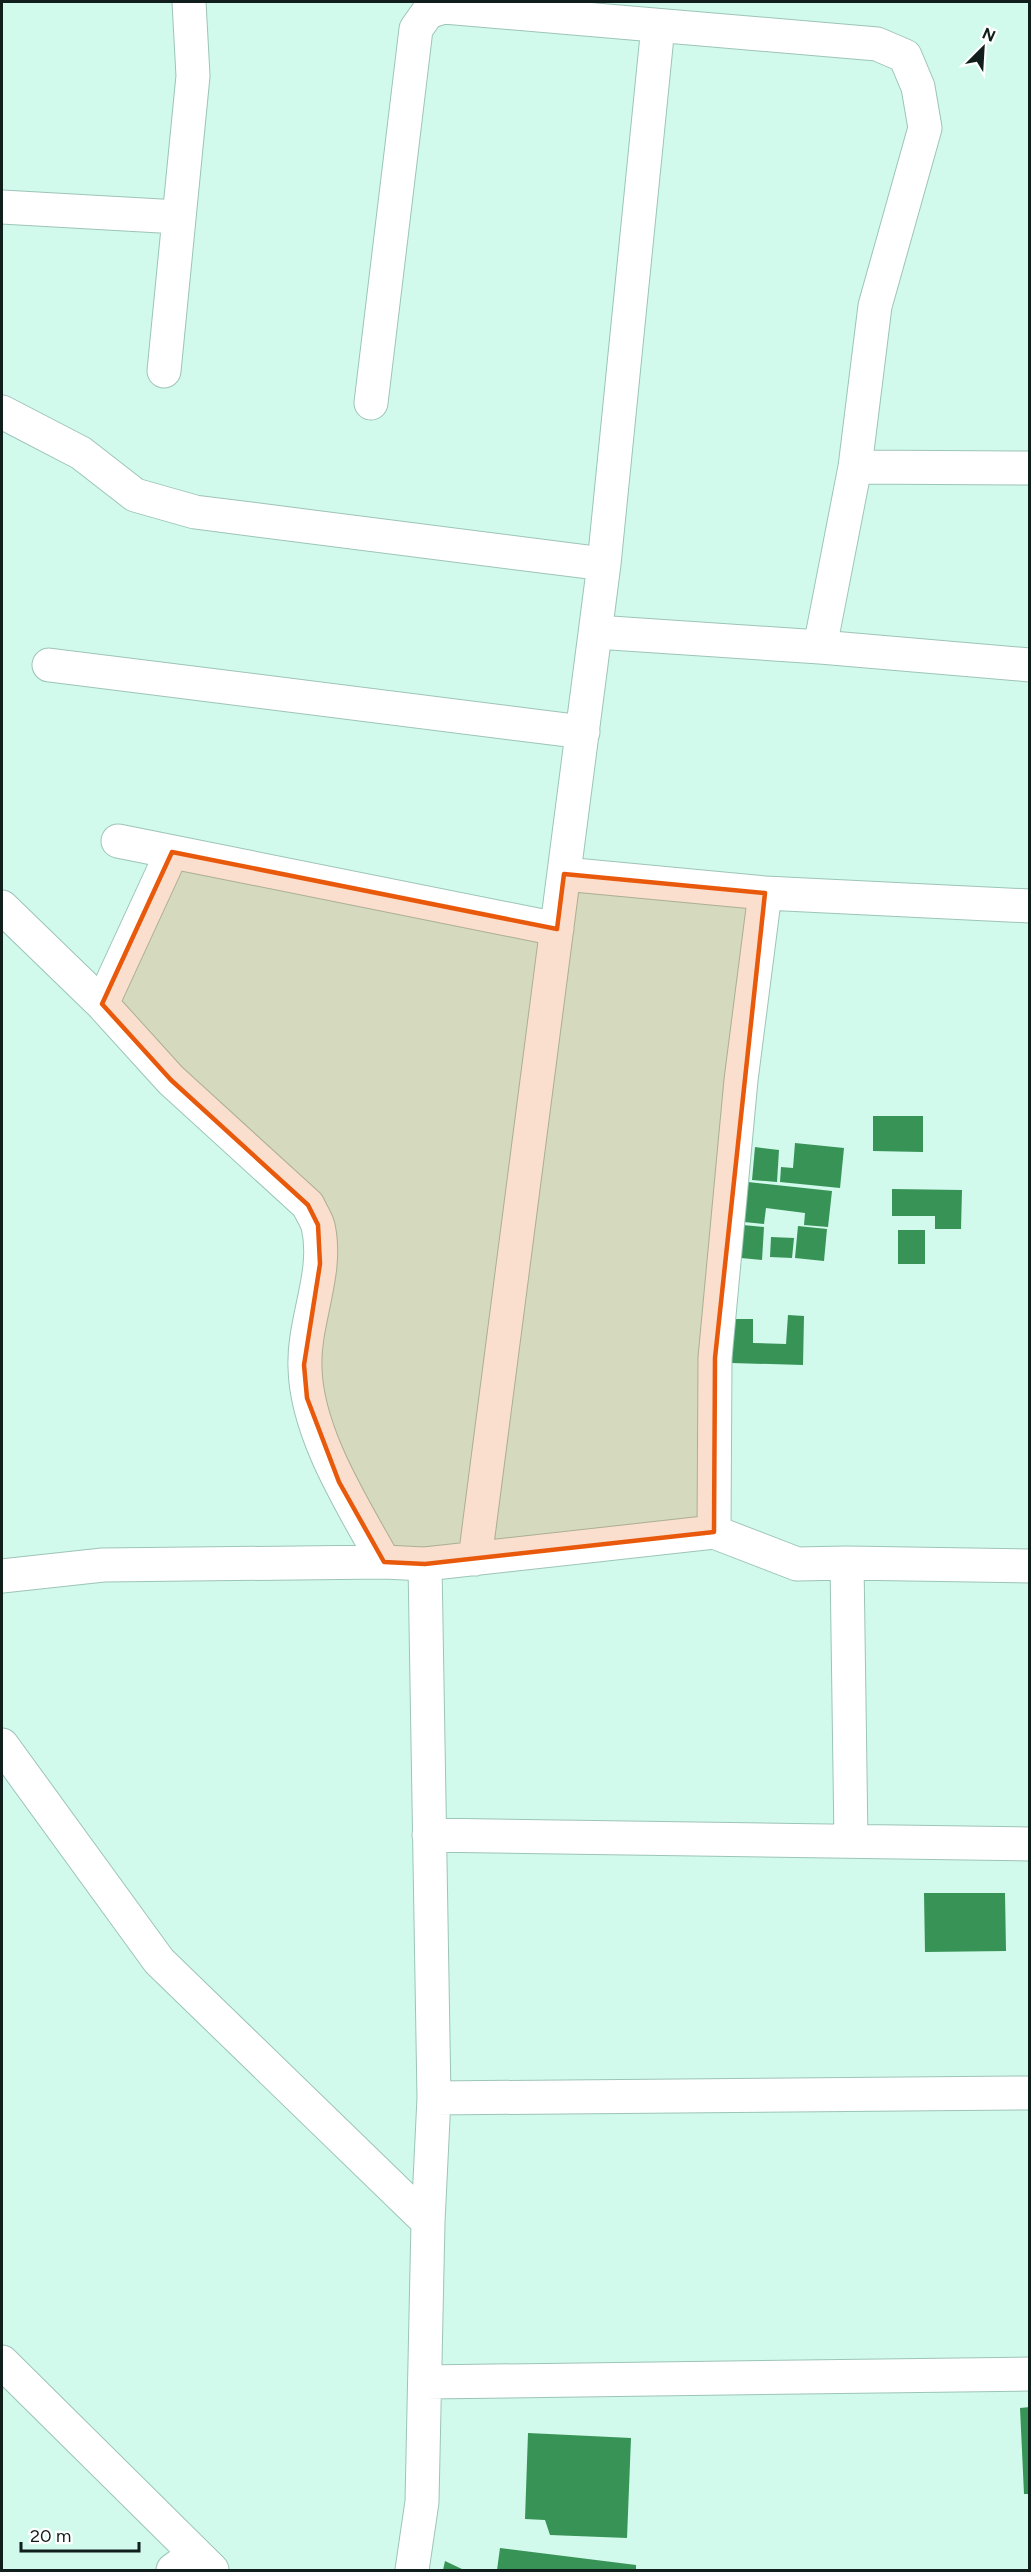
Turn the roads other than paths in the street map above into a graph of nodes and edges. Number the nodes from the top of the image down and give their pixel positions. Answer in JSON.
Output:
{"nodes":[{"id":1,"x":189,"y":2,"type":"edge"},
{"id":2,"x":658,"y":26,"type":"junction"},
{"id":3,"x":2,"y":207,"type":"edge"},
{"id":4,"x":178,"y":217,"type":"junction"},
{"id":5,"x":164,"y":371,"type":"dead end"},
{"id":6,"x":371,"y":403,"type":"dead end"},
{"id":7,"x":4,"y":422,"type":"edge"},
{"id":8,"x":855,"y":467,"type":"junction"},
{"id":9,"x":1029,"y":468,"type":"edge"},
{"id":10,"x":604,"y":564,"type":"junction"},
{"id":11,"x":596,"y":632,"type":"junction"},
{"id":12,"x":820,"y":647,"type":"junction"},
{"id":13,"x":1029,"y":664,"type":"edge"},
{"id":14,"x":49,"y":665,"type":"dead end"},
{"id":15,"x":583,"y":732,"type":"junction"},
{"id":16,"x":118,"y":841,"type":"dead end"},
{"id":17,"x":172,"y":852,"type":"junction"},
{"id":18,"x":564,"y":874,"type":"junction"},
{"id":19,"x":765,"y":893,"type":"junction"},
{"id":20,"x":1029,"y":906,"type":"edge"},
{"id":21,"x":2,"y":907,"type":"edge"},
{"id":22,"x":557,"y":929,"type":"junction"},
{"id":23,"x":102,"y":1004,"type":"junction"},
{"id":24,"x":714,"y":1532,"type":"junction"},
{"id":25,"x":475,"y":1559,"type":"junction"},
{"id":26,"x":384,"y":1562,"type":"junction"},
{"id":27,"x":847,"y":1563,"type":"junction"},
{"id":28,"x":425,"y":1564,"type":"junction"},
{"id":29,"x":1029,"y":1566,"type":"edge"},
{"id":30,"x":2,"y":1576,"type":"edge"},
{"id":31,"x":2,"y":1744,"type":"edge"},
{"id":32,"x":429,"y":1835,"type":"junction"},
{"id":33,"x":851,"y":1841,"type":"junction"},
{"id":34,"x":1029,"y":1844,"type":"edge"},
{"id":35,"x":1029,"y":2093,"type":"edge"},
{"id":36,"x":434,"y":2098,"type":"junction"},
{"id":37,"x":428,"y":2222,"type":"junction"},
{"id":38,"x":2,"y":2362,"type":"edge"},
{"id":39,"x":1029,"y":2374,"type":"edge"},
{"id":40,"x":424,"y":2382,"type":"junction"},
{"id":41,"x":15,"y":2390,"type":"edge"},
{"id":42,"x":193,"y":2565,"type":"edge"},
{"id":43,"x":412,"y":2571,"type":"edge"}],
"edges":[{"from":1,"to":4,"type":"street"},
{"from":2,"to":6,"type":"street"},
{"from":2,"to":8,"type":"street"},
{"from":2,"to":10,"type":"street"},
{"from":3,"to":4,"type":"street"},
{"from":4,"to":5,"type":"street"},
{"from":7,"to":10,"type":"street"},
{"from":8,"to":9,"type":"street"},
{"from":8,"to":12,"type":"street"},
{"from":10,"to":11,"type":"street"},
{"from":11,"to":12,"type":"street"},
{"from":11,"to":15,"type":"street"},
{"from":12,"to":13,"type":"street"},
{"from":14,"to":15,"type":"street"},
{"from":15,"to":18,"type":"street"},
{"from":16,"to":17,"type":"street"},
{"from":17,"to":22,"type":"street"},
{"from":17,"to":23,"type":"street"},
{"from":18,"to":19,"type":"street"},
{"from":18,"to":22,"type":"street"},
{"from":19,"to":20,"type":"street"},
{"from":19,"to":24,"type":"street"},
{"from":21,"to":23,"type":"street"},
{"from":22,"to":25,"type":"street"},
{"from":23,"to":26,"type":"street"},
{"from":24,"to":25,"type":"street"},
{"from":24,"to":27,"type":"street"},
{"from":25,"to":28,"type":"street"},
{"from":26,"to":28,"type":"street"},
{"from":26,"to":30,"type":"street"},
{"from":27,"to":29,"type":"street"},
{"from":27,"to":33,"type":"street"},
{"from":28,"to":32,"type":"street"},
{"from":31,"to":37,"type":"street"},
{"from":32,"to":33,"type":"street"},
{"from":32,"to":36,"type":"street"},
{"from":33,"to":34,"type":"street"},
{"from":35,"to":36,"type":"street"},
{"from":36,"to":37,"type":"street"},
{"from":37,"to":40,"type":"street"},
{"from":38,"to":41,"type":"street"},
{"from":39,"to":40,"type":"street"},
{"from":40,"to":43,"type":"street"},
{"from":41,"to":42,"type":"street"}]}
